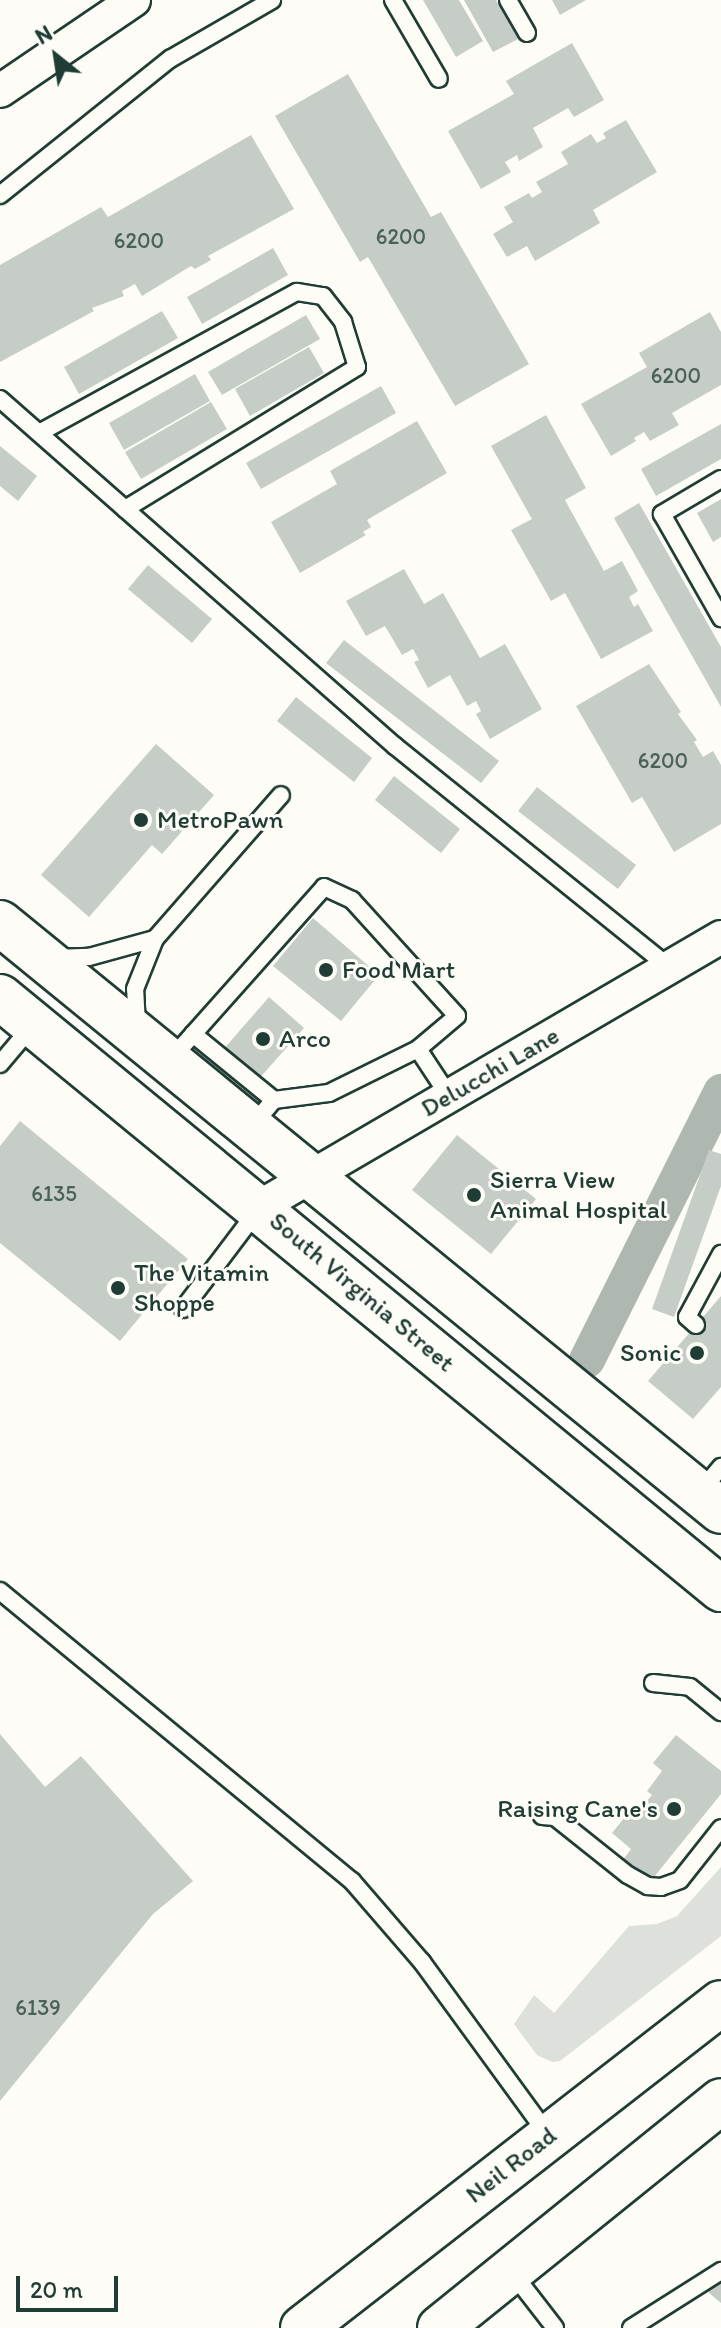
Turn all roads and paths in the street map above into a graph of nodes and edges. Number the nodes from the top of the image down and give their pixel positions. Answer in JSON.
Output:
{"nodes":[{"id":1,"x":134,"y":0,"type":"edge"},
{"id":2,"x":272,"y":0,"type":"edge"},
{"id":3,"x":393,"y":0,"type":"edge"},
{"id":4,"x":508,"y":0,"type":"edge"},
{"id":5,"x":527,"y":33,"type":"dead end"},
{"id":6,"x":439,"y":79,"type":"dead end"},
{"id":7,"x":0,"y":91,"type":"edge"},
{"id":8,"x":0,"y":195,"type":"edge"},
{"id":9,"x":0,"y":399,"type":"edge"},
{"id":10,"x":39,"y":433,"type":"junction"},
{"id":11,"x":721,"y":479,"type":"edge"},
{"id":12,"x":125,"y":509,"type":"junction"},
{"id":13,"x":716,"y":595,"type":"edge"},
{"id":14,"x":721,"y":618,"type":"edge"},
{"id":15,"x":281,"y":795,"type":"dead end"},
{"id":16,"x":0,"y":923,"type":"edge"},
{"id":17,"x":721,"y":937,"type":"edge"},
{"id":18,"x":155,"y":939,"type":"junction"},
{"id":19,"x":44,"y":959,"type":"junction"},
{"id":20,"x":669,"y":967,"type":"junction"},
{"id":21,"x":0,"y":997,"type":"edge"},
{"id":22,"x":34,"y":1024,"type":"junction"},
{"id":23,"x":167,"y":1043,"type":"junction"},
{"id":24,"x":418,"y":1049,"type":"junction"},
{"id":25,"x":0,"y":1064,"type":"edge"},
{"id":26,"x":449,"y":1096,"type":"junction"},
{"id":27,"x":263,"y":1113,"type":"junction"},
{"id":28,"x":313,"y":1176,"type":"junction"},
{"id":29,"x":259,"y":1207,"type":"junction"},
{"id":30,"x":721,"y":1254,"type":"edge"},
{"id":31,"x":183,"y":1309,"type":"dead end"},
{"id":32,"x":696,"y":1325,"type":"dead end"},
{"id":33,"x":714,"y":1491,"type":"edge"},
{"id":34,"x":721,"y":1589,"type":"edge"},
{"id":35,"x":0,"y":1591,"type":"edge"},
{"id":36,"x":653,"y":1683,"type":"dead end"},
{"id":37,"x":721,"y":1712,"type":"edge"},
{"id":38,"x":542,"y":1816,"type":"dead end"},
{"id":39,"x":721,"y":1828,"type":"edge"},
{"id":40,"x":721,"y":2003,"type":"edge"},
{"id":41,"x":721,"y":2101,"type":"edge"},
{"id":42,"x":549,"y":2136,"type":"junction"},
{"id":43,"x":511,"y":2270,"type":"junction"},
{"id":44,"x":721,"y":2271,"type":"edge"},
{"id":45,"x":303,"y":2328,"type":"edge"},
{"id":46,"x":440,"y":2328,"type":"edge"},
{"id":47,"x":555,"y":2328,"type":"edge"},
{"id":48,"x":631,"y":2328,"type":"edge"}],
"edges":[{"from":1,"to":7,"type":"street"},
{"from":2,"to":8,"type":"lane"},
{"from":3,"to":6,"type":"lane"},
{"from":4,"to":5,"type":"lane"},
{"from":9,"to":10,"type":"lane"},
{"from":10,"to":12,"type":"lane"},
{"from":10,"to":12,"type":"lane"},
{"from":11,"to":13,"type":"lane"},
{"from":12,"to":20,"type":"lane"},
{"from":13,"to":14,"type":"lane"},
{"from":15,"to":18,"type":"lane"},
{"from":16,"to":19,"type":"main road"},
{"from":17,"to":20,"type":"street","name":"Delucchi Lane"},
{"from":18,"to":19,"type":"lane"},
{"from":18,"to":23,"type":"lane"},
{"from":19,"to":23,"type":"main road"},
{"from":20,"to":26,"type":"street","name":"Delucchi Lane"},
{"from":21,"to":22,"type":"main road","name":"South Virginia Street"},
{"from":22,"to":25,"type":"lane"},
{"from":22,"to":29,"type":"main road","name":"South Virginia Street"},
{"from":23,"to":24,"type":"lane"},
{"from":23,"to":27,"type":"main road"},
{"from":24,"to":26,"type":"lane"},
{"from":24,"to":27,"type":"lane"},
{"from":26,"to":28,"type":"street","name":"Delucchi Lane"},
{"from":27,"to":28,"type":"main road"},
{"from":28,"to":29,"type":"street","name":"Delucchi Lane"},
{"from":28,"to":33,"type":"main road"},
{"from":29,"to":31,"type":"lane"},
{"from":29,"to":34,"type":"main road","name":"South Virginia Street"},
{"from":30,"to":32,"type":"lane"},
{"from":35,"to":42,"type":"lane"},
{"from":36,"to":37,"type":"lane"},
{"from":38,"to":39,"type":"lane"},
{"from":40,"to":42,"type":"main road","name":"Neil Road"},
{"from":41,"to":43,"type":"main road"},
{"from":42,"to":45,"type":"main road","name":"Neil Road"},
{"from":43,"to":46,"type":"main road"},
{"from":43,"to":47,"type":"lane"},
{"from":44,"to":48,"type":"lane"}]}
